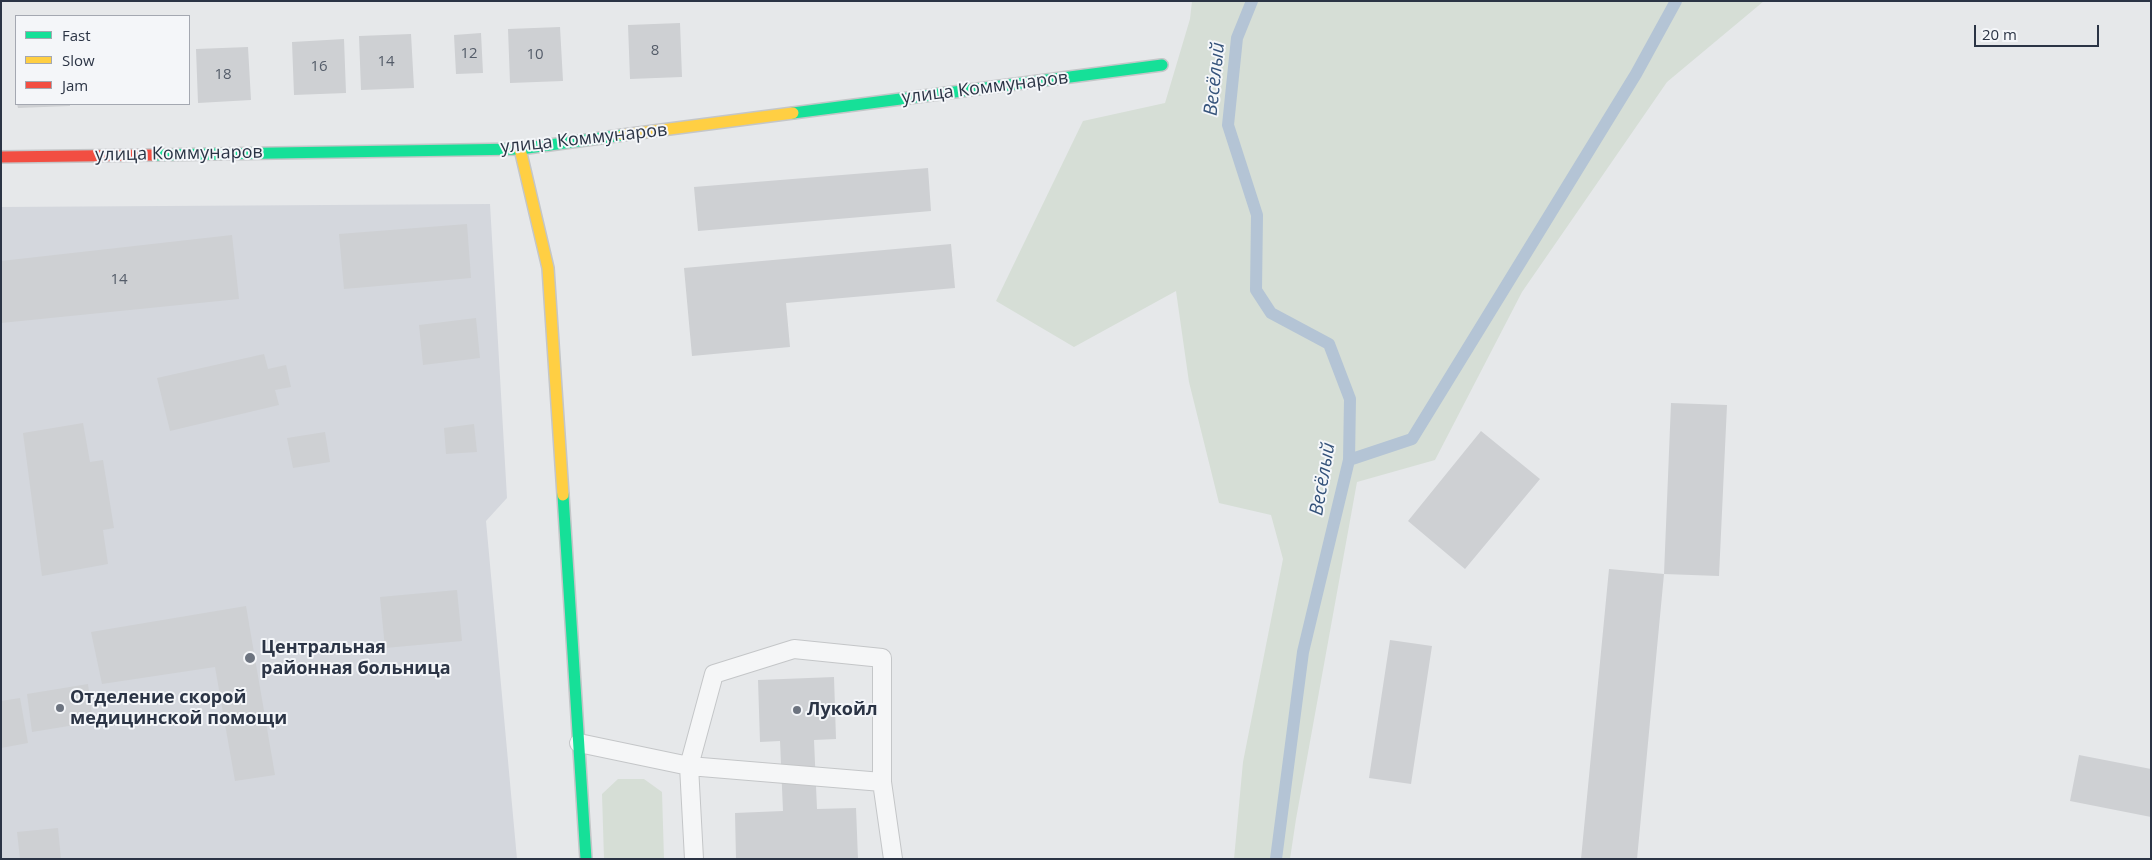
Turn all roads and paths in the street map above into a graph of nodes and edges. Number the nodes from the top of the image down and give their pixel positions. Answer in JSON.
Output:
{"nodes":[{"id":1,"x":1162,"y":65,"type":"dead end"},
{"id":2,"x":520,"y":149,"type":"junction"},
{"id":3,"x":1,"y":157,"type":"edge"},
{"id":4,"x":579,"y":744,"type":"junction"},
{"id":5,"x":689,"y":766,"type":"junction"},
{"id":6,"x":882,"y":782,"type":"junction"},
{"id":7,"x":586,"y":859,"type":"edge"},
{"id":8,"x":694,"y":859,"type":"edge"},
{"id":9,"x":893,"y":859,"type":"edge"}],
"edges":[{"from":1,"to":2,"type":"street","name":"улица Коммунаров"},
{"from":2,"to":3,"type":"street","name":"улица Коммунаров"},
{"from":2,"to":4,"type":"street"},
{"from":4,"to":5,"type":"lane"},
{"from":4,"to":7,"type":"street"},
{"from":5,"to":6,"type":"lane"},
{"from":5,"to":6,"type":"lane"},
{"from":5,"to":8,"type":"lane"},
{"from":6,"to":9,"type":"lane"}]}
